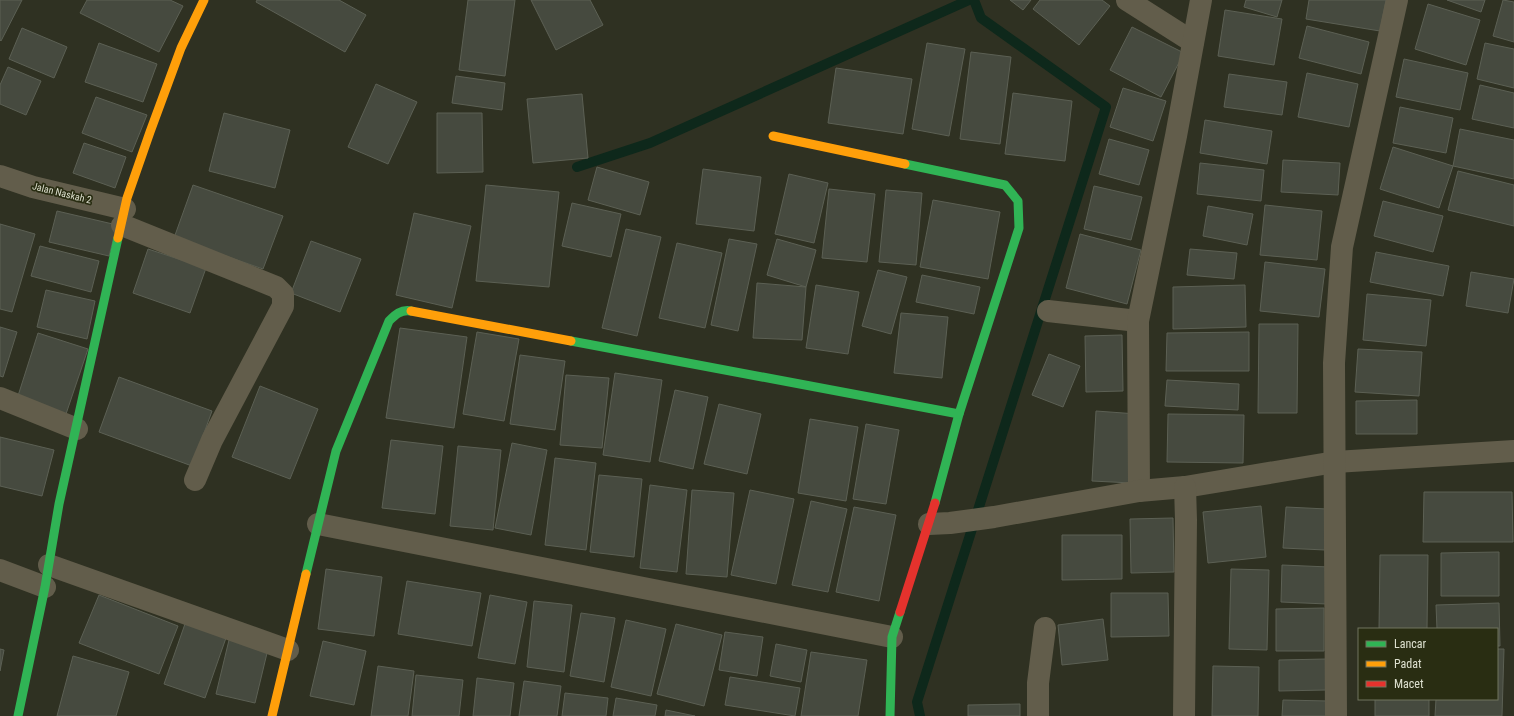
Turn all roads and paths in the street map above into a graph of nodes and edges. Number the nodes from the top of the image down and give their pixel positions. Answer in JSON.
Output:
{"nodes":[{"id":1,"x":204,"y":0,"type":"edge"},
{"id":2,"x":1127,"y":0,"type":"edge"},
{"id":3,"x":1201,"y":0,"type":"edge"},
{"id":4,"x":1397,"y":0,"type":"edge"},
{"id":5,"x":1193,"y":42,"type":"junction"},
{"id":6,"x":773,"y":136,"type":"dead end"},
{"id":7,"x":0,"y":176,"type":"edge"},
{"id":8,"x":123,"y":217,"type":"junction"},
{"id":9,"x":1048,"y":311,"type":"dead end"},
{"id":10,"x":1138,"y":321,"type":"junction"},
{"id":11,"x":0,"y":398,"type":"edge"},
{"id":12,"x":959,"y":414,"type":"junction"},
{"id":13,"x":77,"y":429,"type":"junction"},
{"id":14,"x":1514,"y":451,"type":"edge"},
{"id":15,"x":1335,"y":462,"type":"junction"},
{"id":16,"x":195,"y":480,"type":"dead end"},
{"id":17,"x":1185,"y":487,"type":"junction"},
{"id":18,"x":1139,"y":491,"type":"junction"},
{"id":19,"x":318,"y":524,"type":"junction"},
{"id":20,"x":939,"y":524,"type":"junction"},
{"id":21,"x":49,"y":565,"type":"junction"},
{"id":22,"x":0,"y":570,"type":"edge"},
{"id":23,"x":45,"y":587,"type":"junction"},
{"id":24,"x":1045,"y":628,"type":"dead end"},
{"id":25,"x":892,"y":637,"type":"junction"},
{"id":26,"x":288,"y":650,"type":"junction"},
{"id":27,"x":18,"y":716,"type":"edge"},
{"id":28,"x":272,"y":716,"type":"edge"},
{"id":29,"x":890,"y":716,"type":"edge"},
{"id":30,"x":1038,"y":716,"type":"edge"},
{"id":31,"x":1184,"y":716,"type":"edge"},
{"id":32,"x":1336,"y":716,"type":"edge"}],
"edges":[{"from":1,"to":8,"type":"street"},
{"from":2,"to":5,"type":"street"},
{"from":3,"to":5,"type":"street"},
{"from":4,"to":15,"type":"street"},
{"from":5,"to":10,"type":"street"},
{"from":6,"to":12,"type":"street"},
{"from":7,"to":8,"type":"street","name":"Jalan Naskah 2"},
{"from":8,"to":13,"type":"street"},
{"from":8,"to":16,"type":"street","name":"Jalan Naskah 2"},
{"from":9,"to":10,"type":"street"},
{"from":10,"to":18,"type":"street"},
{"from":11,"to":13,"type":"street"},
{"from":12,"to":19,"type":"street"},
{"from":12,"to":20,"type":"street"},
{"from":13,"to":21,"type":"street"},
{"from":14,"to":15,"type":"street"},
{"from":15,"to":17,"type":"street"},
{"from":15,"to":32,"type":"street"},
{"from":17,"to":18,"type":"street"},
{"from":17,"to":31,"type":"street"},
{"from":18,"to":20,"type":"street"},
{"from":19,"to":25,"type":"street"},
{"from":19,"to":26,"type":"street"},
{"from":20,"to":25,"type":"street"},
{"from":21,"to":23,"type":"street"},
{"from":21,"to":26,"type":"street"},
{"from":22,"to":23,"type":"street"},
{"from":23,"to":27,"type":"street"},
{"from":24,"to":30,"type":"street"},
{"from":25,"to":29,"type":"street"},
{"from":26,"to":28,"type":"street"}]}
